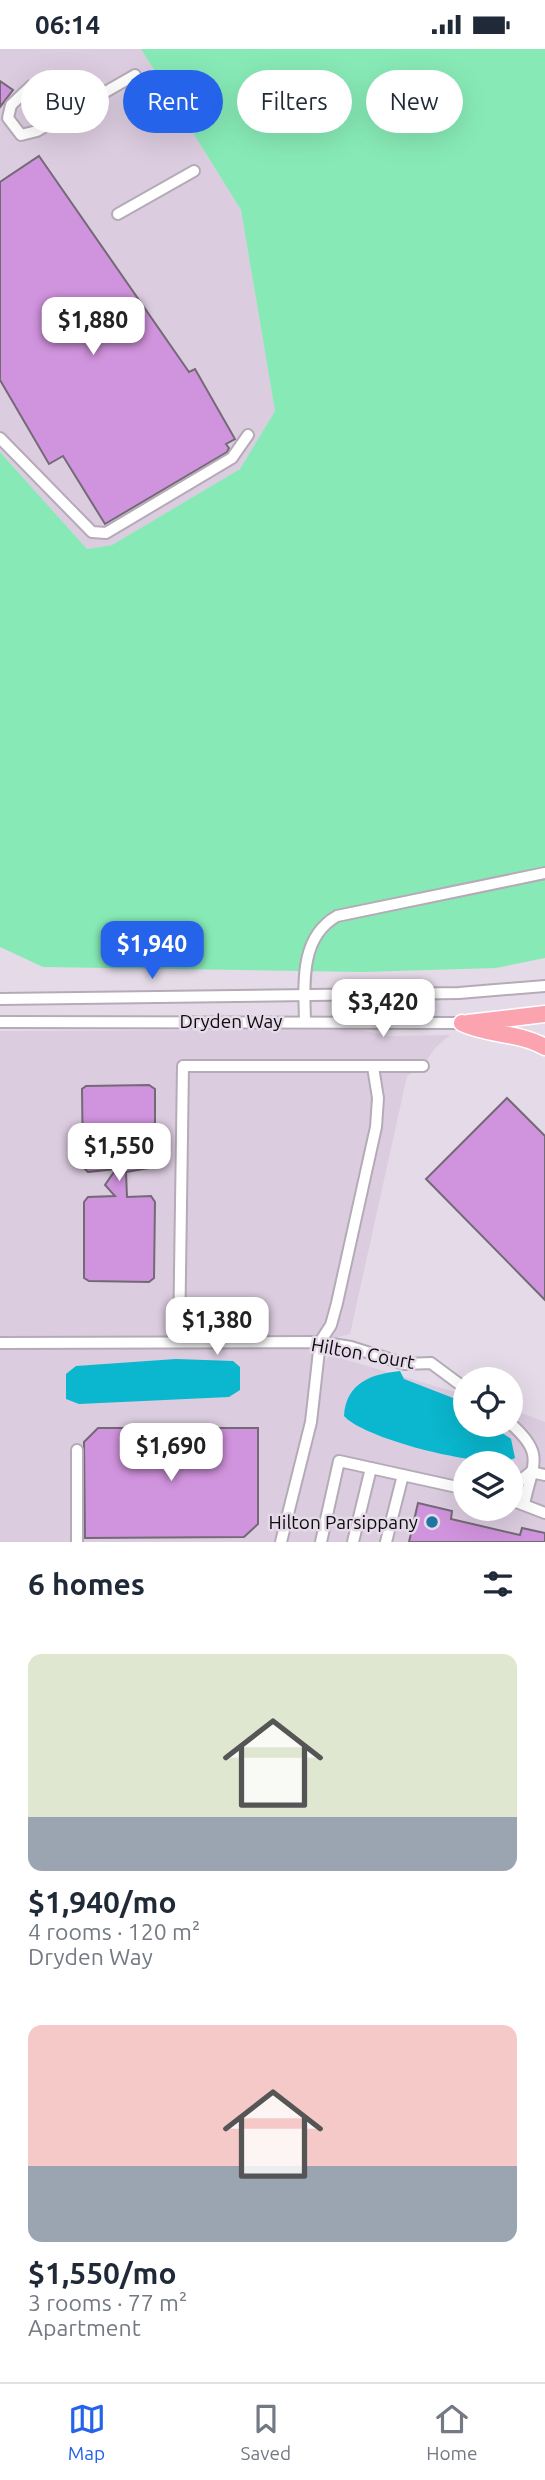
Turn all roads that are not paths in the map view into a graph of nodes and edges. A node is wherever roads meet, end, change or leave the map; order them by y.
1 (21, 96) edge
2 (32, 133) edge
3 (194, 171) dead end
4 (118, 214) dead end
5 (248, 435) dead end
6 (0, 438) edge
7 (545, 873) edge
8 (545, 986) edge
9 (304, 996) junction
10 (0, 999) edge
11 (545, 1014) edge
12 (305, 1021) junction
13 (0, 1022) edge
14 (462, 1023) junction
15 (545, 1047) edge
16 (423, 1066) dead end
17 (373, 1067) junction
18 (179, 1342) junction
19 (320, 1342) junction
20 (0, 1343) edge
21 (453, 1379) edge
22 (523, 1436) edge
23 (77, 1450) dead end
24 (372, 1468) junction
25 (531, 1472) junction
26 (403, 1475) junction
27 (545, 1475) edge
28 (523, 1478) edge
29 (453, 1486) edge
30 (524, 1504) joint
31 (545, 1513) edge
32 (77, 1542) edge
33 (281, 1542) edge
34 (321, 1542) edge
35 (353, 1542) edge
36 (386, 1542) edge

1 - 2 street
3 - 4 street
5 - 6 street
7 - 9 street
8 - 9 street, Dryden Way
9 - 10 street, Dryden Way
9 - 12 street
11 - 14 highway
12 - 13 street, Dryden Way
12 - 14 street, Dryden Way
14 - 15 highway
16 - 17 street
17 - 18 street
17 - 19 street
18 - 19 street, Hilton Court
18 - 20 street, Hilton Court
19 - 21 street, Hilton Court
19 - 33 street
22 - 25 street
23 - 32 street
24 - 26 street
24 - 34 street
24 - 35 street
25 - 27 street
25 - 28 street
25 - 30 street
26 - 29 street
26 - 36 street
30 - 31 street

